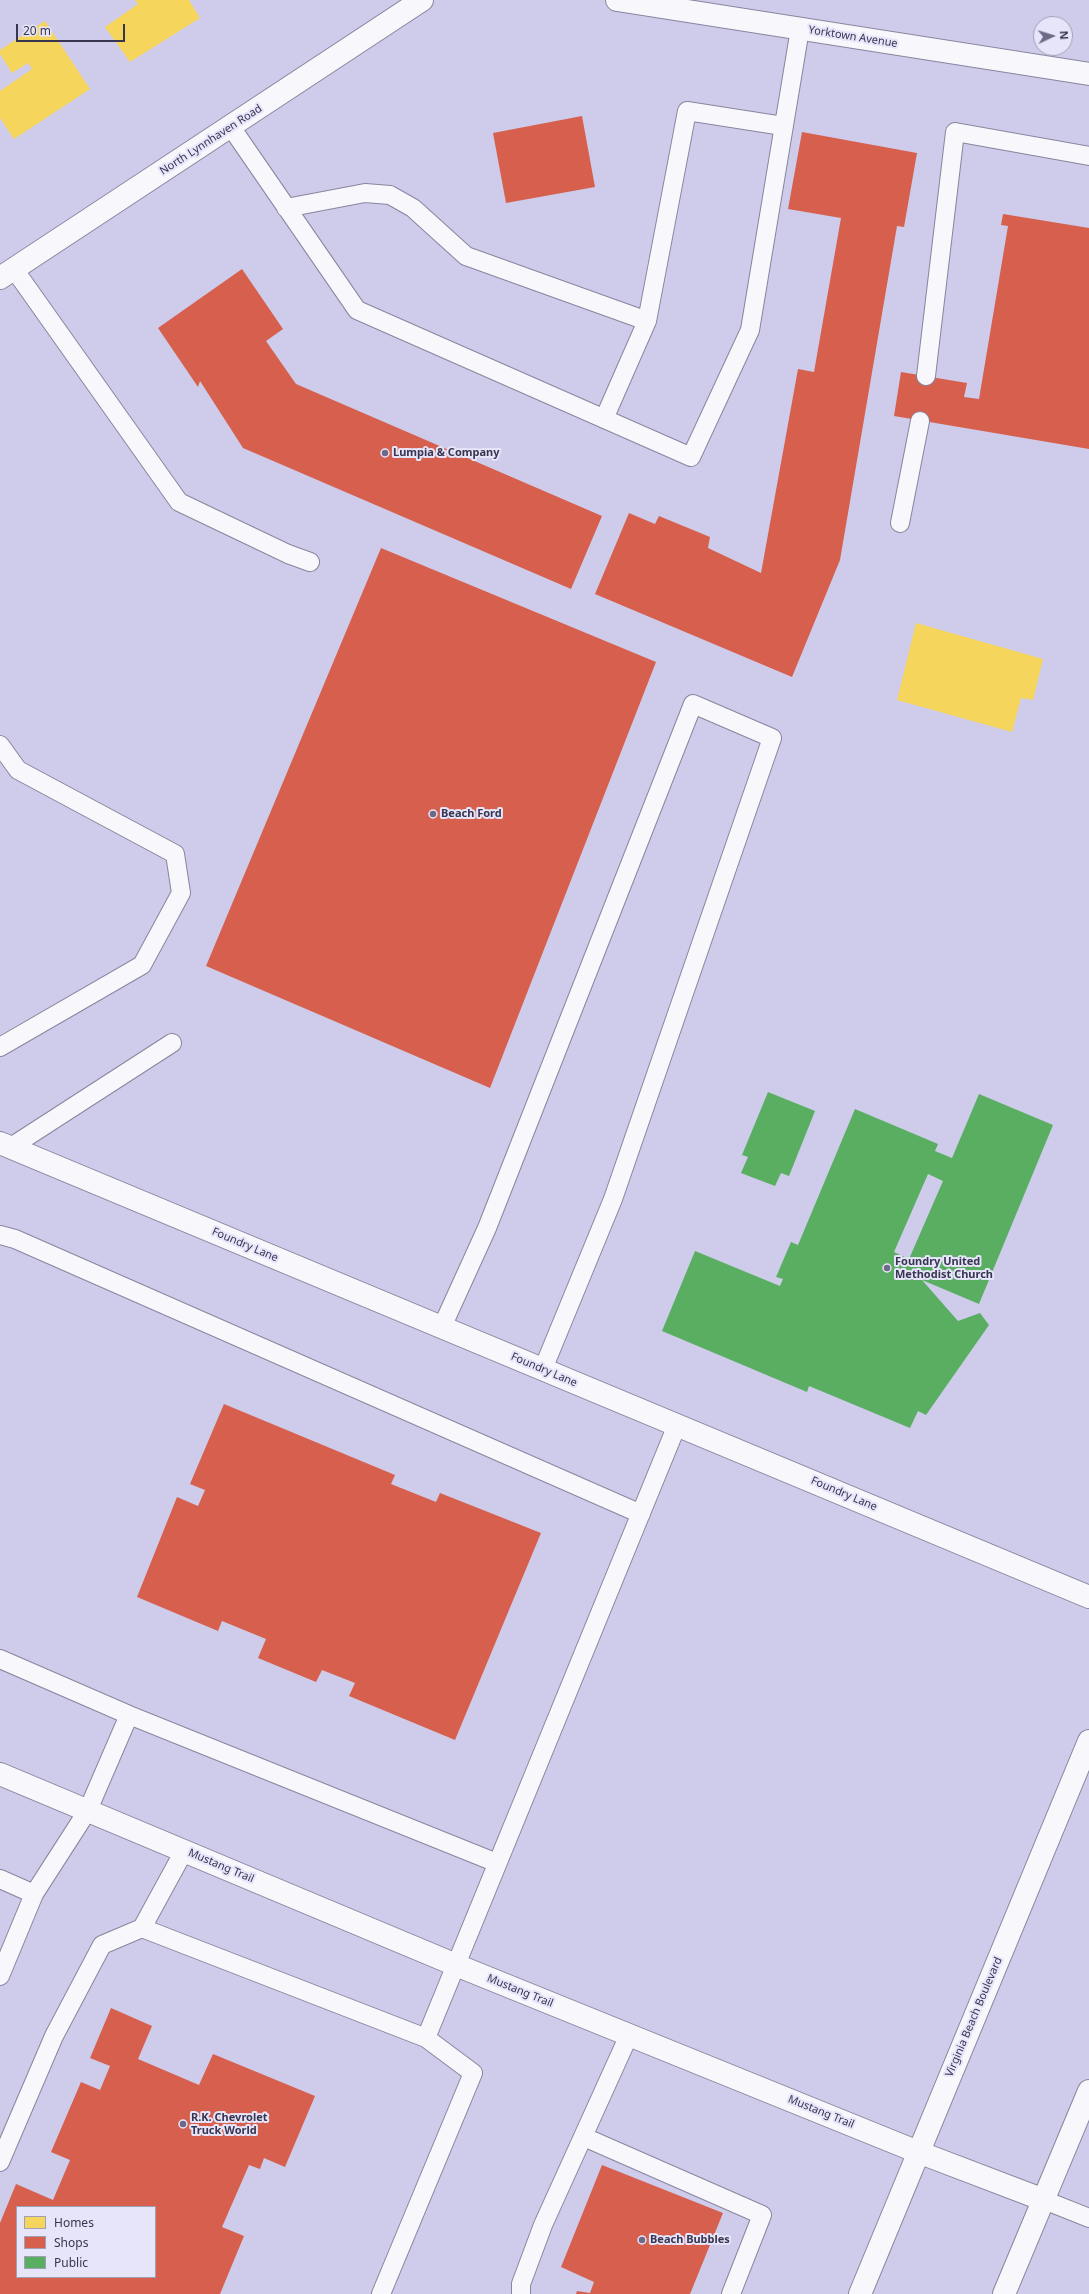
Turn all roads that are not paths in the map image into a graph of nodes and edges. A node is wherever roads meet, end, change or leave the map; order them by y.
1 (422, 0) edge
2 (617, 0) edge
3 (800, 29) junction
4 (1089, 74) edge
5 (783, 126) junction
6 (230, 127) junction
7 (1089, 156) edge
8 (286, 208) junction
9 (7, 273) edge
10 (647, 321) junction
11 (926, 376) dead end
12 (604, 419) junction
13 (920, 421) dead end
14 (900, 523) dead end
15 (310, 562) dead end
16 (0, 745) edge
17 (172, 1043) dead end
18 (0, 1047) edge
19 (5, 1145) edge
20 (0, 1235) edge
21 (442, 1327) junction
22 (543, 1369) junction
23 (678, 1425) junction
24 (640, 1514) junction
25 (1089, 1596) edge
26 (0, 1659) edge
27 (128, 1715) junction
28 (1089, 1741) edge
29 (0, 1774) edge
30 (88, 1810) junction
31 (184, 1851) junction
32 (498, 1864) junction
33 (0, 1879) edge
34 (34, 1894) junction
35 (142, 1928) junction
36 (456, 1965) junction
37 (0, 1976) edge
38 (629, 2035) junction
39 (426, 2038) junction
40 (1089, 2091) edge
41 (584, 2137) junction
42 (918, 2152) junction
43 (0, 2162) edge
44 (1044, 2200) junction
45 (1089, 2218) edge
46 (382, 2294) edge
47 (521, 2294) edge
48 (731, 2294) edge
49 (860, 2294) edge
50 (1004, 2294) edge

1 - 6 street, North Lynnhaven Road
2 - 3 street, Yorktown Avenue
3 - 4 street, Yorktown Avenue
3 - 5 lane
5 - 10 lane
5 - 12 lane
6 - 8 lane
6 - 9 street, North Lynnhaven Road
7 - 11 lane
8 - 10 lane
8 - 12 lane
9 - 15 lane
10 - 12 lane
13 - 14 lane
16 - 18 lane
17 - 19 lane
19 - 21 street, Foundry Lane
20 - 24 lane
21 - 22 street, Foundry Lane
21 - 22 lane
22 - 23 street, Foundry Lane
23 - 24 lane
23 - 25 street, Foundry Lane
24 - 32 lane
26 - 27 lane
27 - 30 lane
27 - 32 lane
28 - 42 street, Virginia Beach Boulevard
29 - 30 street, Mustang Trail
30 - 31 street, Mustang Trail
30 - 34 lane
31 - 35 lane
31 - 36 street, Mustang Trail
32 - 36 lane
33 - 34 lane
34 - 37 lane
35 - 39 lane
35 - 43 lane
36 - 38 street, Mustang Trail
36 - 39 lane
38 - 41 lane
38 - 42 street, Mustang Trail
39 - 46 lane
40 - 44 street
41 - 47 lane
41 - 48 lane
42 - 44 street, Mustang Trail
42 - 49 street, Virginia Beach Boulevard
44 - 45 lane
44 - 50 street

